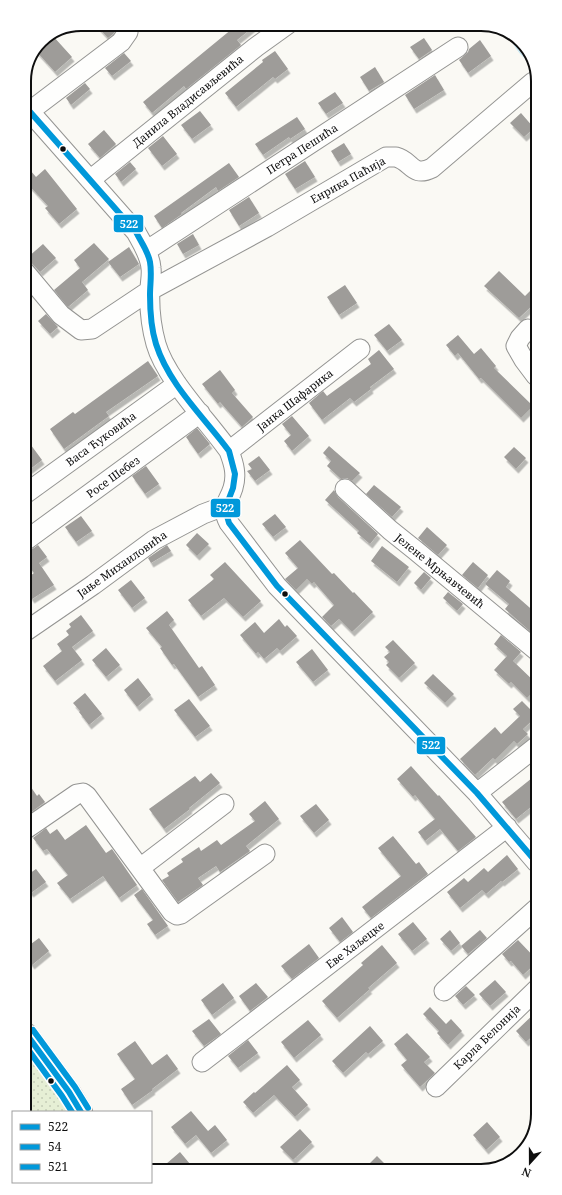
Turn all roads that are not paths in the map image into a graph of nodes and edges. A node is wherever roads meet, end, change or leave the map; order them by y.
1 (128, 31) edge
2 (278, 31) edge
3 (458, 47) dead end
4 (531, 84) edge
5 (31, 105) edge
6 (31, 113) edge
7 (90, 180) junction
8 (146, 251) junction
9 (31, 279) edge
10 (150, 291) junction
11 (528, 329) dead end
12 (360, 349) dead end
13 (531, 369) edge
14 (177, 384) junction
15 (200, 413) junction
16 (229, 451) junction
17 (345, 489) dead end
18 (31, 490) edge
19 (224, 508) junction
20 (31, 537) edge
21 (31, 628) edge
22 (531, 646) edge
23 (531, 751) edge
24 (477, 793) junction
25 (224, 804) dead end
26 (31, 826) edge
27 (506, 827) junction
28 (531, 849) edge
29 (265, 854) dead end
30 (140, 868) junction
31 (531, 913) edge
32 (444, 991) dead end
33 (531, 995) edge
34 (31, 1041) edge
35 (202, 1062) dead end
36 (436, 1087) dead end
37 (80, 1111) edge

1 - 5 street
2 - 7 street, Данила Владисављевића
3 - 8 street, Петра Пешића
4 - 10 street, Енрика Паћија
6 - 7 street
7 - 8 street
8 - 10 street
9 - 10 street, Енрика Паћија
10 - 14 street
11 - 13 street
12 - 16 street, Јанка Шафарика
14 - 15 street
14 - 18 street, Васа Ћуковића
15 - 16 street
15 - 20 street, Росе Шебез
16 - 19 street
17 - 22 street, Јелене Мрњавчевић
19 - 21 street, Јање Михаиловића
19 - 24 street
23 - 24 street
24 - 27 street
25 - 30 street
26 - 30 street
27 - 28 street
27 - 35 street, Еве Хаљецке
29 - 30 street
31 - 32 street
33 - 36 street, Карла Белонија
34 - 37 main road

